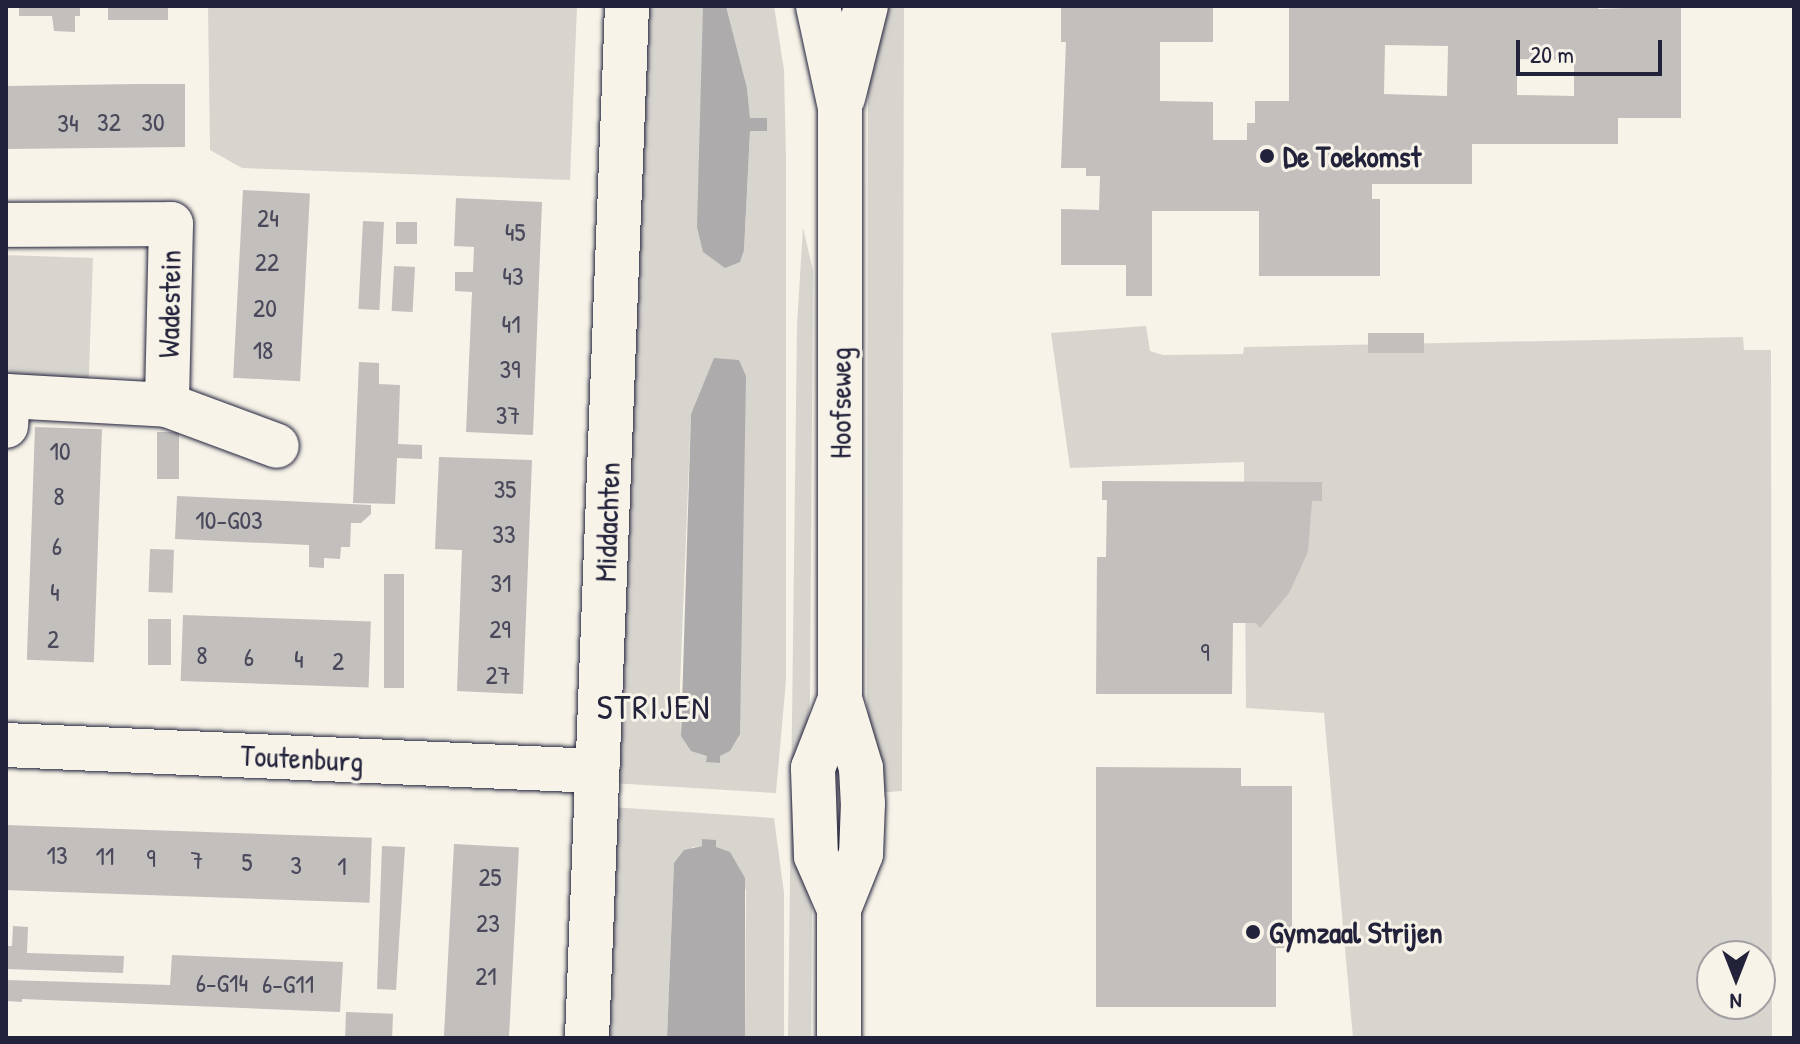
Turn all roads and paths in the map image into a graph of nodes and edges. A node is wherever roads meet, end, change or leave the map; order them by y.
1 (627, 6) edge
2 (818, 6) edge
3 (866, 6) edge
4 (840, 108) junction
5 (6, 225) edge
6 (167, 405) junction
7 (6, 426) edge
8 (277, 446) dead end
9 (6, 745) edge
10 (597, 771) junction
11 (587, 1038) edge
12 (839, 1038) edge

1 - 10 street, Middachten
2 - 4 street, Hoofseweg
3 - 4 street, Hoofseweg
4 - 12 street, Hoofseweg
5 - 6 street, Wadestein
6 - 7 street
6 - 8 street
9 - 10 street, Toutenburg
10 - 11 street, Middachten

